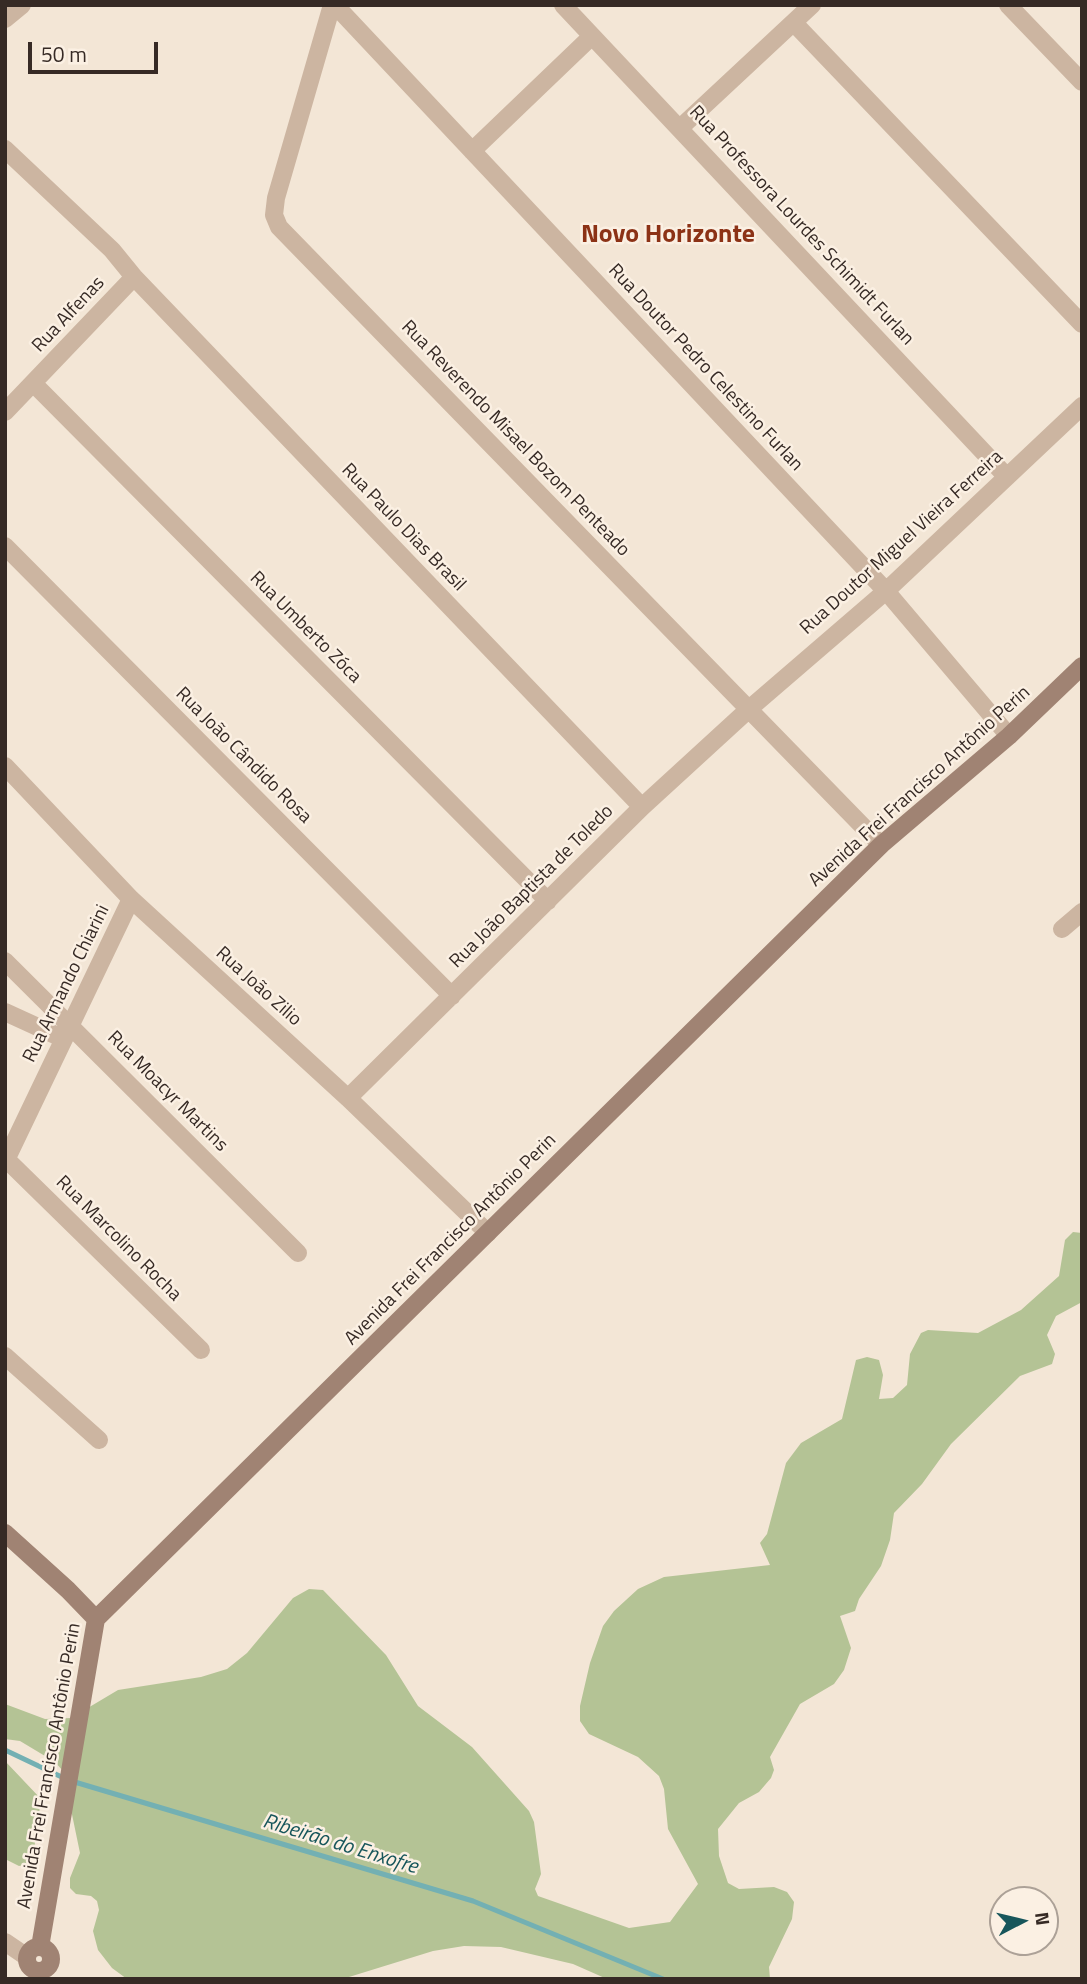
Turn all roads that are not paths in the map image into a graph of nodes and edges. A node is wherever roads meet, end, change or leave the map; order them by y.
1 (22, 5) edge
2 (334, 5) edge
3 (563, 5) edge
4 (812, 5) edge
5 (1008, 5) edge
6 (5, 19) edge
7 (794, 23) junction
8 (592, 36) junction
9 (1082, 82) edge
10 (680, 128) junction
11 (472, 151) junction
12 (9, 161) edge
13 (134, 277) junction
14 (1082, 324) edge
15 (34, 384) junction
16 (1082, 406) edge
17 (5, 412) edge
18 (1007, 477) junction
19 (5, 546) edge
20 (886, 591) junction
21 (1082, 666) edge
22 (749, 709) junction
23 (1009, 736) junction
24 (5, 766) edge
25 (642, 807) junction
26 (881, 845) junction
27 (131, 899) junction
28 (548, 901) junction
29 (1082, 912) edge
30 (1062, 929) dead end
31 (5, 961) edge
32 (452, 996) junction
33 (5, 1012) edge
34 (68, 1032) junction
35 (348, 1098) junction
36 (6, 1160) edge
37 (488, 1233) junction
38 (298, 1253) dead end
39 (201, 1350) dead end
40 (5, 1356) edge
41 (99, 1440) dead end
42 (5, 1533) edge
43 (96, 1619) junction
44 (5, 1942) edge
45 (34, 1952) junction
46 (50, 1973) edge

1 - 6 street
2 - 11 street, Rua Doutor Pedro Celestino Furlan
2 - 22 street, Rua Reverendo Misael Bozom Penteado
3 - 8 street, Rua Professora Lourdes Schimidt Furlan
4 - 7 street
5 - 9 street
7 - 10 street
7 - 14 street
8 - 10 street, Rua Professora Lourdes Schimidt Furlan
8 - 11 street
10 - 18 street, Rua Professora Lourdes Schimidt Furlan
11 - 20 street, Rua Doutor Pedro Celestino Furlan
12 - 13 street, Rua Paulo Dias Brasil
13 - 15 street, Rua Alfenas
13 - 25 street, Rua Paulo Dias Brasil
15 - 17 street, Rua Alfenas
15 - 28 street, Rua Umberto Zóca
16 - 18 street, Rua Doutor Miguel Vieira Ferreira
18 - 20 street, Rua Doutor Miguel Vieira Ferreira
19 - 32 street, Rua João Cândido Rosa
20 - 22 street, Rua Doutor Miguel Vieira Ferreira
20 - 23 street, Rua Doutor Pedro Celestino Furlan
21 - 23 street, Avenida Frei Francisco Antônio Perin
22 - 25 street, Rua João Baptista de Toledo
22 - 26 street, Rua Reverendo Misael Bozom Penteado
23 - 26 street, Avenida Frei Francisco Antônio Perin
24 - 27 street, Rua João Zilio
25 - 28 street, Rua João Baptista de Toledo
26 - 37 street, Avenida Frei Francisco Antônio Perin
27 - 34 street, Rua Armando Chiarini
27 - 35 street, Rua João Zilio
28 - 32 street, Rua João Baptista de Toledo
29 - 30 street
31 - 34 street, Rua Moacyr Martins
32 - 35 street, Rua João Baptista de Toledo
33 - 34 street
34 - 36 street, Rua Armando Chiarini
34 - 38 street, Rua Moacyr Martins
35 - 37 street, Rua João Zilio
36 - 39 street, Rua Marcolino Rocha
37 - 43 street, Avenida Frei Francisco Antônio Perin
40 - 41 street
42 - 43 street
43 - 45 street, Avenida Frei Francisco Antônio Perin
44 - 45 street
45 - 46 street

